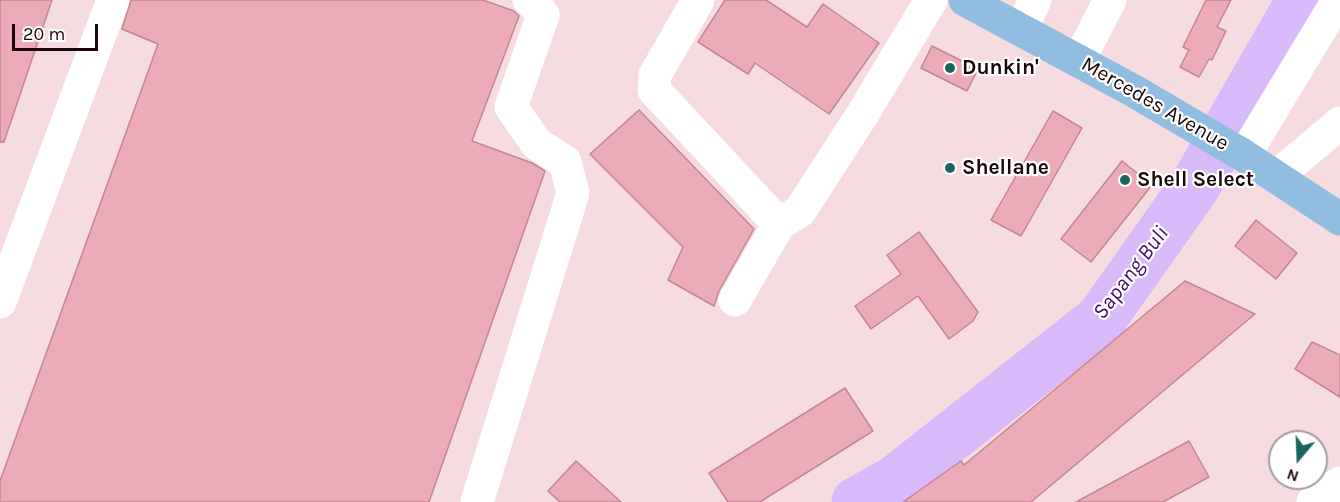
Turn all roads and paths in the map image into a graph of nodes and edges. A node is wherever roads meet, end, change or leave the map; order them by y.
1 (113, 0) edge
2 (529, 0) edge
3 (698, 0) edge
4 (931, 0) edge
5 (965, 0) edge
6 (1035, 0) edge
7 (1110, 0) edge
8 (1338, 0) edge
9 (1021, 29) junction
10 (1079, 60) junction
11 (1340, 123) edge
12 (1243, 155) junction
13 (1276, 177) junction
14 (1340, 219) edge
15 (779, 224) junction
16 (735, 300) dead end
17 (0, 302) edge
18 (1340, 483) edge
19 (477, 502) edge
20 (1312, 502) edge

1 - 17 lane
2 - 19 lane
3 - 15 lane
4 - 15 lane
5 - 9 main road, Mercedes Avenue
6 - 9 lane
7 - 10 lane
8 - 12 lane
9 - 10 main road, Mercedes Avenue
10 - 12 main road, Mercedes Avenue
11 - 13 lane
12 - 13 main road, Mercedes Avenue
13 - 14 main road, Mercedes Avenue
15 - 16 lane
18 - 20 lane

